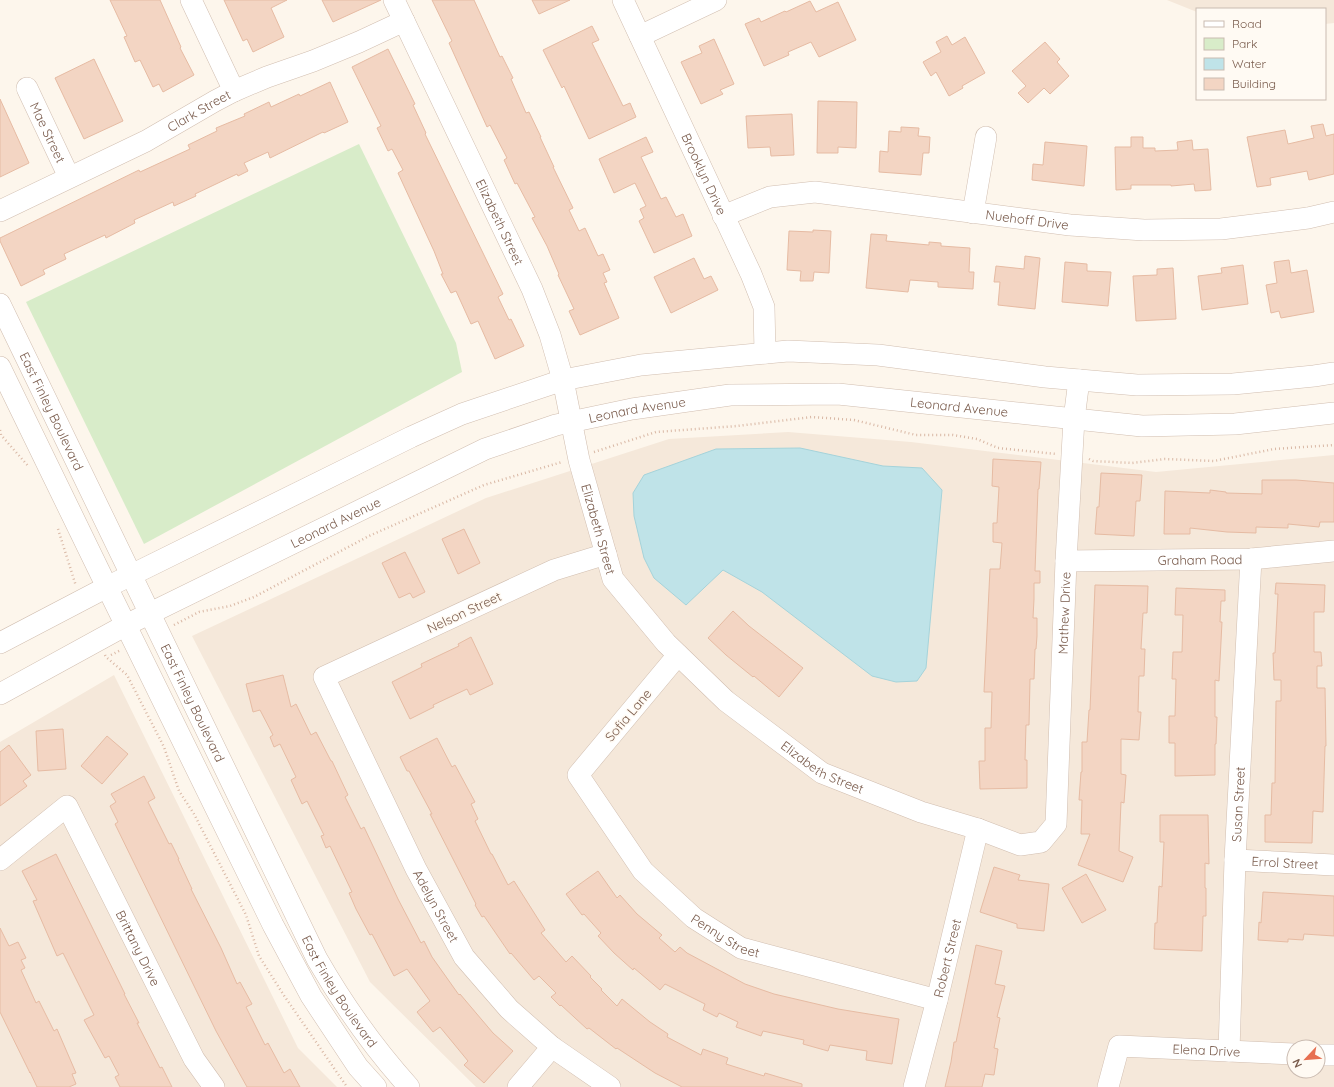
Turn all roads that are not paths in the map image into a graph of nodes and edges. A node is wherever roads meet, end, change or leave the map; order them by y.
1 (191, 0) edge
2 (394, 0) edge
3 (622, 0) edge
4 (716, 0) edge
5 (404, 21) junction
6 (640, 36) junction
7 (27, 88) dead end
8 (234, 91) junction
9 (986, 137) dead end
10 (69, 177) junction
11 (0, 211) edge
12 (1334, 212) edge
13 (973, 213) junction
14 (724, 216) junction
15 (0, 304) edge
16 (765, 353) junction
17 (0, 367) edge
18 (1334, 373) edge
19 (562, 380) junction
20 (1079, 380) junction
21 (1334, 413) edge
22 (1074, 419) junction
23 (572, 422) junction
24 (1334, 551) edge
25 (606, 554) junction
26 (1251, 559) junction
27 (1066, 561) junction
28 (132, 575) junction
29 (107, 587) junction
30 (155, 623) junction
31 (131, 634) junction
32 (0, 643) edge
33 (678, 655) junction
34 (324, 676) joint
35 (0, 694) edge
36 (578, 775) joint
37 (978, 829) junction
38 (1041, 842) joint
39 (0, 860) edge
40 (1236, 860) junction
41 (1334, 865) edge
42 (937, 1000) junction
43 (552, 1047) junction
44 (1229, 1051) junction
45 (1286, 1054) edge
46 (214, 1087) edge
47 (376, 1087) edge
48 (409, 1087) edge
49 (518, 1087) edge
50 (610, 1087) edge
51 (914, 1087) edge
52 (1108, 1087) edge

1 - 8 street
2 - 5 street, Elizabeth Street
3 - 6 street, Brooklyn Drive
4 - 6 street
5 - 8 street, Clark Street
5 - 19 street, Elizabeth Street
6 - 14 street, Brooklyn Drive
7 - 10 street, Mae Street
8 - 10 street, Clark Street
9 - 13 street
10 - 11 street, Clark Street
12 - 13 street, Nuehoff Drive
13 - 14 street, Nuehoff Drive
14 - 16 street, Brooklyn Drive
15 - 28 street, East Finley Boulevard
16 - 19 street
16 - 20 street
17 - 29 street, East Finley Boulevard
18 - 20 street
19 - 23 street, Elizabeth Street
19 - 28 street
20 - 22 street, Mathew Drive
21 - 22 street, Leonard Avenue
22 - 23 street, Leonard Avenue
22 - 27 street, Mathew Drive
23 - 25 street, Elizabeth Street
23 - 30 street, Leonard Avenue
24 - 26 street, Graham Road
25 - 33 street, Elizabeth Street
25 - 34 street, Nelson Street
26 - 27 street, Graham Road
26 - 40 street, Susan Street
27 - 38 street, Mathew Drive
28 - 29 street
28 - 30 street, East Finley Boulevard
29 - 31 street, East Finley Boulevard
29 - 32 street
30 - 31 street, Leonard Avenue
30 - 48 street, East Finley Boulevard
31 - 35 street, Leonard Avenue
31 - 47 street, East Finley Boulevard
33 - 36 street, Sofia Lane
33 - 37 street, Elizabeth Street
34 - 43 street, Adelyn Street
36 - 42 street, Penny Street
37 - 38 street, Elizabeth Street
37 - 42 street, Robert Street
39 - 46 street, Brittany Drive
40 - 41 street, Errol Street
40 - 44 street, Susan Street
42 - 51 street, Robert Street
43 - 49 street
43 - 50 street, Adelyn Street
44 - 45 street, Elena Drive
44 - 52 street, Elena Drive

